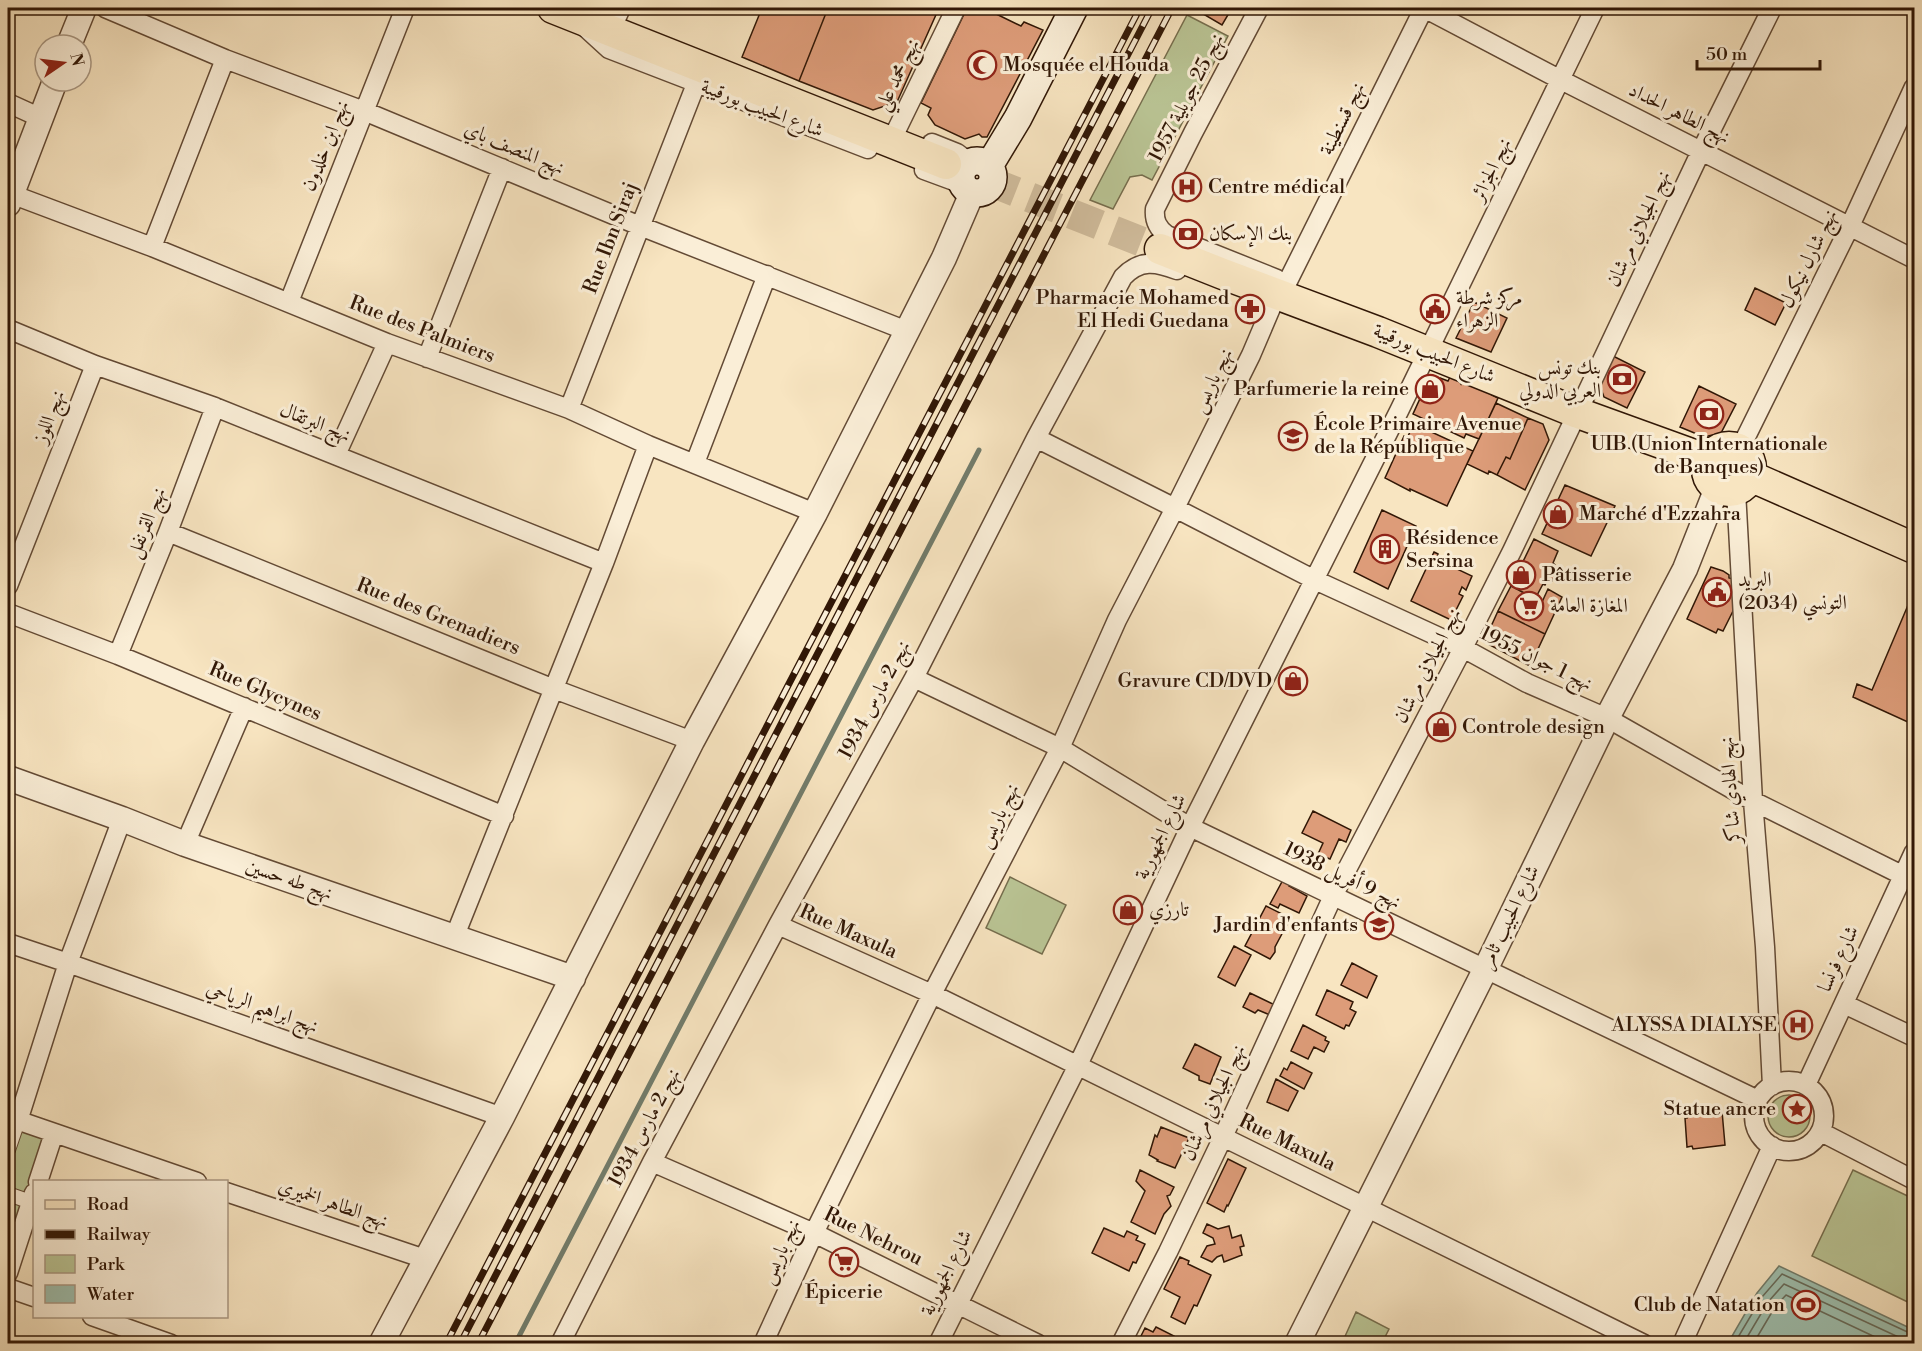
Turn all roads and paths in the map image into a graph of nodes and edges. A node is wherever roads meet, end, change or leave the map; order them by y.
1 (84, 8) edge
2 (105, 8) edge
3 (405, 8) edge
4 (956, 8) edge
5 (1074, 8) edge
6 (1259, 8) edge
7 (1424, 8) edge
8 (1595, 8) edge
9 (1772, 8) edge
10 (563, 11) edge
11 (619, 13) edge
12 (74, 33) edge
13 (225, 59) junction
14 (1561, 80) junction
15 (696, 84) junction
16 (1914, 87) edge
17 (50, 93) edge
18 (8, 103) edge
19 (364, 111) junction
20 (41, 118) junction
21 (897, 129) junction
22 (1701, 151) junction
23 (502, 168) junction
24 (968, 174) junction
25 (9, 199) edge
26 (640, 226) junction
27 (1850, 226) junction
28 (152, 247) junction
29 (1160, 249) tunnel mouth
30 (1914, 258) edge
31 (1226, 267) junction
32 (767, 275) junction
33 (1287, 283) junction
34 (289, 302) junction
35 (1271, 308) junction
36 (1335, 316) junction
37 (8, 329) edge
38 (907, 331) junction
39 (1378, 332) junction
40 (387, 343) junction
41 (1428, 352) junction
42 (427, 358) junction
43 (95, 365) junction
44 (215, 407) junction
45 (569, 408) junction
46 (1578, 413) junction
47 (1036, 438) junction
48 (648, 445) junction
49 (336, 455) junction
50 (695, 463) junction
51 (1736, 476) junction
52 (1175, 508) junction
53 (815, 513) junction
54 (168, 532) junction
55 (1914, 548) edge
56 (604, 563) junction
57 (1315, 580) junction
58 (8, 586) edge
59 (8, 613) edge
60 (1463, 648) junction
61 (118, 655) junction
62 (914, 678) junction
63 (554, 689) junction
64 (244, 707) junction
65 (1607, 718) junction
66 (692, 741) junction
67 (1060, 748) junction
68 (8, 778) edge
69 (1753, 801) junction
70 (504, 816) junction
71 (122, 819) junction
72 (1190, 827) junction
73 (185, 844) junction
74 (1914, 852) edge
75 (1908, 878) edge
76 (1333, 896) junction
77 (778, 925) junction
78 (454, 938) junction
79 (8, 943) edge
80 (68, 963) junction
81 (1485, 970) junction
82 (573, 978) junction
83 (932, 994) junction
84 (1844, 1004) junction
85 (1914, 1037) edge
86 (1078, 1065) junction
87 (1806, 1085) junction
88 (1772, 1086) junction
89 (1758, 1100) junction
90 (502, 1117) junction
91 (13, 1119) edge
92 (1821, 1132) junction
93 (54, 1133) junction
94 (1223, 1137) junction
95 (1772, 1146) junction
96 (8, 1150) edge
97 (652, 1162) junction
98 (39, 1180) edge
99 (191, 1180) edge
100 (1914, 1180) edge
101 (228, 1193) edge
102 (8, 1194) edge
103 (33, 1198) edge
104 (1366, 1207) junction
105 (814, 1233) junction
106 (425, 1259) junction
107 (8, 1273) edge
108 (8, 1288) edge
109 (33, 1297) edge
110 (957, 1303) junction
111 (95, 1318) edge
112 (171, 1344) edge
113 (381, 1344) edge
114 (560, 1344) edge
115 (763, 1344) edge
116 (938, 1344) edge
117 (1038, 1344) edge
118 (1121, 1344) edge
119 (1297, 1344) edge
120 (1644, 1344) edge
121 (1682, 1344) edge

1 - 12 street
2 - 13 street, نهج المنصف باي
3 - 19 street, نهج ابن خلدون
4 - 21 street, نهج محمد علي
5 - 24 main road
6 - 31 street, نهج 25 جويلية 1957
7 - 14 street, نهج الطاهر الحداد
7 - 33 street, نهج قسنطينة
8 - 14 street, نهج الجزائر
9 - 22 street, نهج الجيلاني مرشان
10 - 11 street, شارع الحبيب بورقيبة
10 - 15 street, شارع الحبيب بورقيبة
10 - 24 main road, شارع الحبيب بورقيبة
11 - 21 street, شارع الحبيب بورقيبة
13 - 19 street, نهج المنصف باي
13 - 28 street
14 - 22 street, نهج الطاهر الحداد
14 - 41 street, نهج الجزائر
15 - 24 street, شارع الحبيب بورقيبة
15 - 26 street, Rue Ibn Siraj
16 - 27 street, نهج شارل نيكول
17 - 20 street
18 - 20 street
19 - 23 street, نهج المنصف باي
19 - 34 street, نهج ابن خلدون
20 - 25 street
21 - 24 street, شارع الحبيب بورقيبة
22 - 27 street, نهج الطاهر الحداد
22 - 46 street, نهج الجيلاني مرشان
23 - 26 street, نهج المنصف باي
23 - 42 street
24 - 38 street
25 - 28 street, Rue des Palmiers
26 - 32 street, نهج المنصف باي
26 - 45 street, Rue Ibn Siraj
27 - 30 street, نهج الطاهر الحداد
27 - 51 street, نهج شارل نيكول
28 - 34 street, Rue des Palmiers
29 - 31 main road, شارع الحبيب بورقيبة
31 - 33 street
31 - 36 main road, شارع الحبيب بورقيبة
32 - 38 street, نهج المنصف باي
32 - 50 street
33 - 39 street
34 - 40 street, Rue des Palmiers
35 - 36 street, نهج 2 مارس 1934
35 - 47 street, نهج 2 مارس 1934
35 - 52 street, نهج باريس
36 - 39 main road, شارع الحبيب بورقيبة
37 - 43 street, نهج البرتقال
38 - 53 street
39 - 41 main road, شارع الحبيب بورقيبة
40 - 42 street, Rue des Palmiers
40 - 49 street
41 - 46 main road, شارع الحبيب بورقيبة
41 - 57 street, شارع الجمهورية
42 - 45 street, Rue des Palmiers
43 - 44 street, نهج البرتقال
43 - 58 street, نهج اللوز
44 - 49 street, نهج البرتقال
44 - 54 street, نهج القرنفل
45 - 48 street, Rue des Palmiers
46 - 51 main road, شارع الحبيب بورقيبة
46 - 60 street, نهج الجيلاني مرشان
47 - 52 street, نهج 1 جوان 1955
47 - 62 street, نهج 2 مارس 1934
48 - 50 street, Rue des Palmiers
48 - 56 street
49 - 56 street, نهج البرتقال
50 - 53 street, Rue des Palmiers
51 - 55 main road
51 - 65 street, شارع الحبيب ثامر
51 - 69 street, نهج الهادي شاكر
52 - 57 street, نهج 1 جوان 1955
52 - 67 street, نهج باريس
53 - 66 street
54 - 61 street, نهج القرنفل
54 - 63 street, Rue des Grenadiers
56 - 63 street
57 - 60 street, نهج 1 جوان 1955
57 - 72 street, شارع الجمهورية
59 - 61 street, Rue Glycynes
60 - 65 street, نهج 1 جوان 1955
60 - 76 street, نهج الجيلاني مرشان
61 - 64 street, Rue Glycynes
62 - 67 street, نهج 9 أفريل 1938
62 - 77 street, نهج 2 مارس 1934
63 - 66 street, Rue des Grenadiers
63 - 70 street
64 - 70 street, Rue Glycynes
64 - 73 street
65 - 69 street, نهج 1 جوان 1955
65 - 81 street, شارع الحبيب ثامر
66 - 82 street
67 - 72 street, نهج 9 أفريل 1938
67 - 83 street, نهج باريس
68 - 71 street, نهج طه حسين
69 - 75 street, نهج 1 جوان 1955
69 - 88 street, نهج الهادي شاكر
70 - 78 street
71 - 73 street, نهج طه حسين
71 - 80 street
72 - 76 street, نهج 9 أفريل 1938
72 - 86 street, شارع الجمهورية
73 - 78 street, نهج طه حسين
74 - 75 street, شارع فرنسا
75 - 84 street, شارع فرنسا
76 - 81 street, نهج 9 أفريل 1938
76 - 94 street, نهج الجيلاني مرشان
77 - 83 street, Rue Maxula
77 - 97 street, نهج 2 مارس 1934
78 - 82 street, نهج طه حسين
79 - 80 street, نهج ابراهيم الرياحي
80 - 90 street, نهج ابراهيم الرياحي
80 - 91 street
81 - 89 street, نهج 9 أفريل 1938
81 - 104 street, شارع الحبيب ثامر
82 - 90 street
83 - 86 street, Rue Maxula
83 - 105 street, نهج باريس
84 - 85 street
84 - 87 street, شارع فرنسا
86 - 94 street, Rue Maxula
86 - 110 street, شارع الجمهورية
87 - 88 street
87 - 92 street
88 - 89 street
89 - 95 street
90 - 106 street
91 - 93 street
91 - 96 street
92 - 95 street
92 - 100 street
93 - 98 street
93 - 99 street
94 - 104 street, Rue Maxula
94 - 118 street, نهج الجيلاني مرشان
95 - 121 street
97 - 105 street, Rue Nehrou
97 - 114 street, نهج 2 مارس 1934
101 - 106 street, نهج الطاهر الخميري
102 - 103 street
103 - 107 street
104 - 119 street, شارع الحبيب ثامر
104 - 120 street, Rue Maxula
105 - 110 street, Rue Nehrou
105 - 115 street, نهج باريس
106 - 113 street
108 - 109 street
110 - 116 street, شارع الجمهورية
110 - 117 street, Rue Nehrou
111 - 112 street

